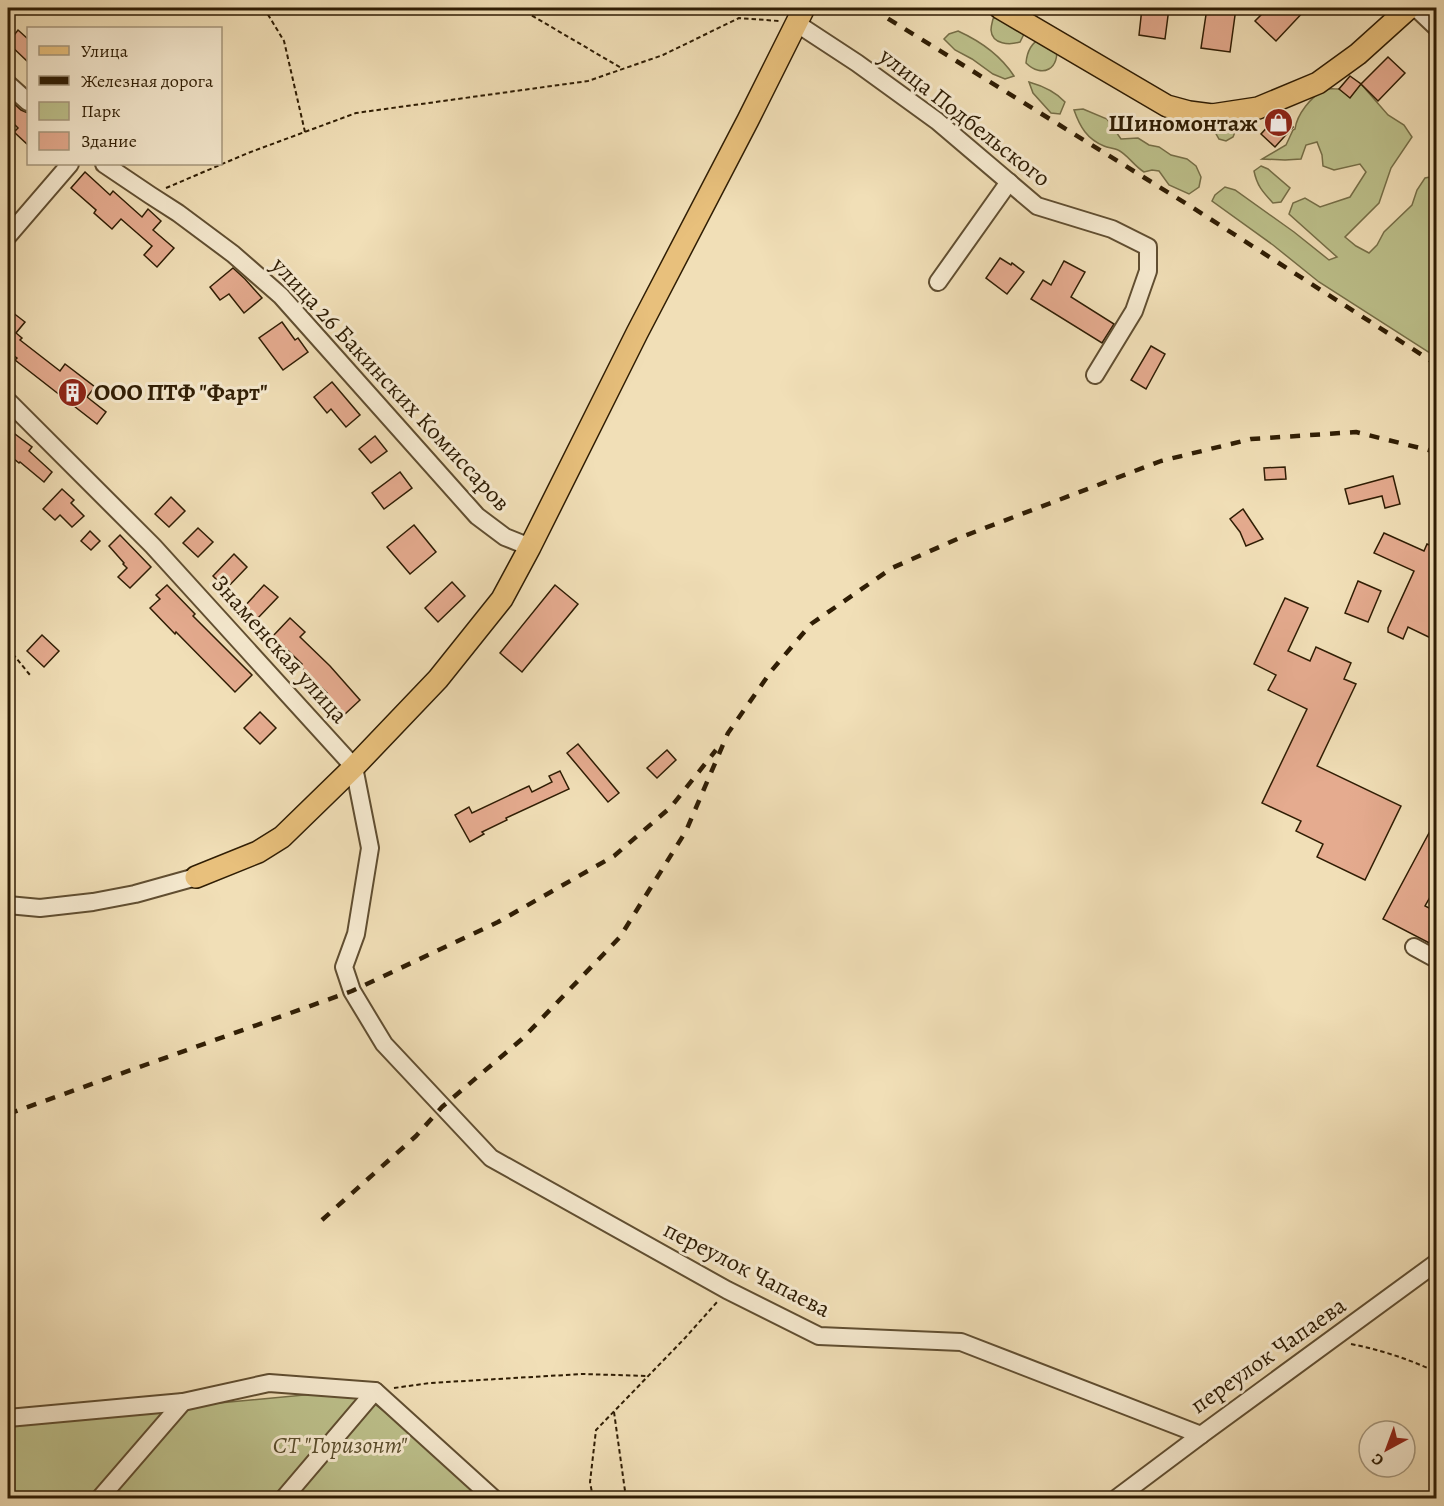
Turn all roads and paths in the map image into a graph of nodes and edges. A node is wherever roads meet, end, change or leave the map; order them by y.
1 (264, 8) edge
2 (519, 8) edge
3 (1000, 8) edge
4 (1409, 8) edge
5 (1416, 8) edge
6 (800, 15) edge
7 (1437, 27) edge
8 (623, 69) junction
9 (8, 84) edge
10 (27, 101) edge
11 (305, 132) junction
12 (222, 164) edge
13 (69, 165) edge
14 (105, 165) edge
15 (220, 165) edge
16 (1010, 182) junction
17 (150, 195) junction
18 (8, 236) edge
19 (938, 282) dead end
20 (1095, 375) dead end
21 (8, 401) edge
22 (530, 547) junction
23 (8, 648) edge
24 (30, 675) dead end
25 (354, 767) junction
26 (196, 877) joint
27 (8, 905) edge
28 (1414, 947) dead end
29 (1437, 959) edge
30 (1437, 1263) edge
31 (727, 1290) junction
32 (1331, 1340) junction
33 (1437, 1372) edge
34 (649, 1376) junction
35 (375, 1391) junction
36 (183, 1402) junction
37 (614, 1412) junction
38 (8, 1418) edge
39 (1201, 1435) junction
40 (484, 1496) edge
41 (100, 1498) edge
42 (284, 1498) edge
43 (593, 1498) edge
44 (626, 1498) edge
45 (1117, 1498) edge

1 - 11 path
2 - 8 path
3 - 4 main road
5 - 7 street
6 - 8 path
6 - 16 street, улица Подбельского
6 - 22 main road
8 - 11 path
9 - 10 street
11 - 12 path
13 - 18 street
14 - 17 street, улица 26 Бакинских Комиссаров
15 - 17 path
16 - 19 street
16 - 20 street, улица Подбельского
17 - 22 street, улица 26 Бакинских Комиссаров
21 - 25 street, Знаменская улица
22 - 25 main road
23 - 24 path
25 - 26 main road
25 - 31 street, переулок Чапаева
26 - 27 street
28 - 29 street
30 - 32 street, переулок Чапаева
31 - 34 path
31 - 39 street, переулок Чапаева
32 - 33 path
32 - 39 street, переулок Чапаева
34 - 35 path
34 - 37 path
35 - 36 street
35 - 40 street
35 - 42 street
36 - 38 street
36 - 41 street
37 - 43 path
37 - 44 path
39 - 45 street

